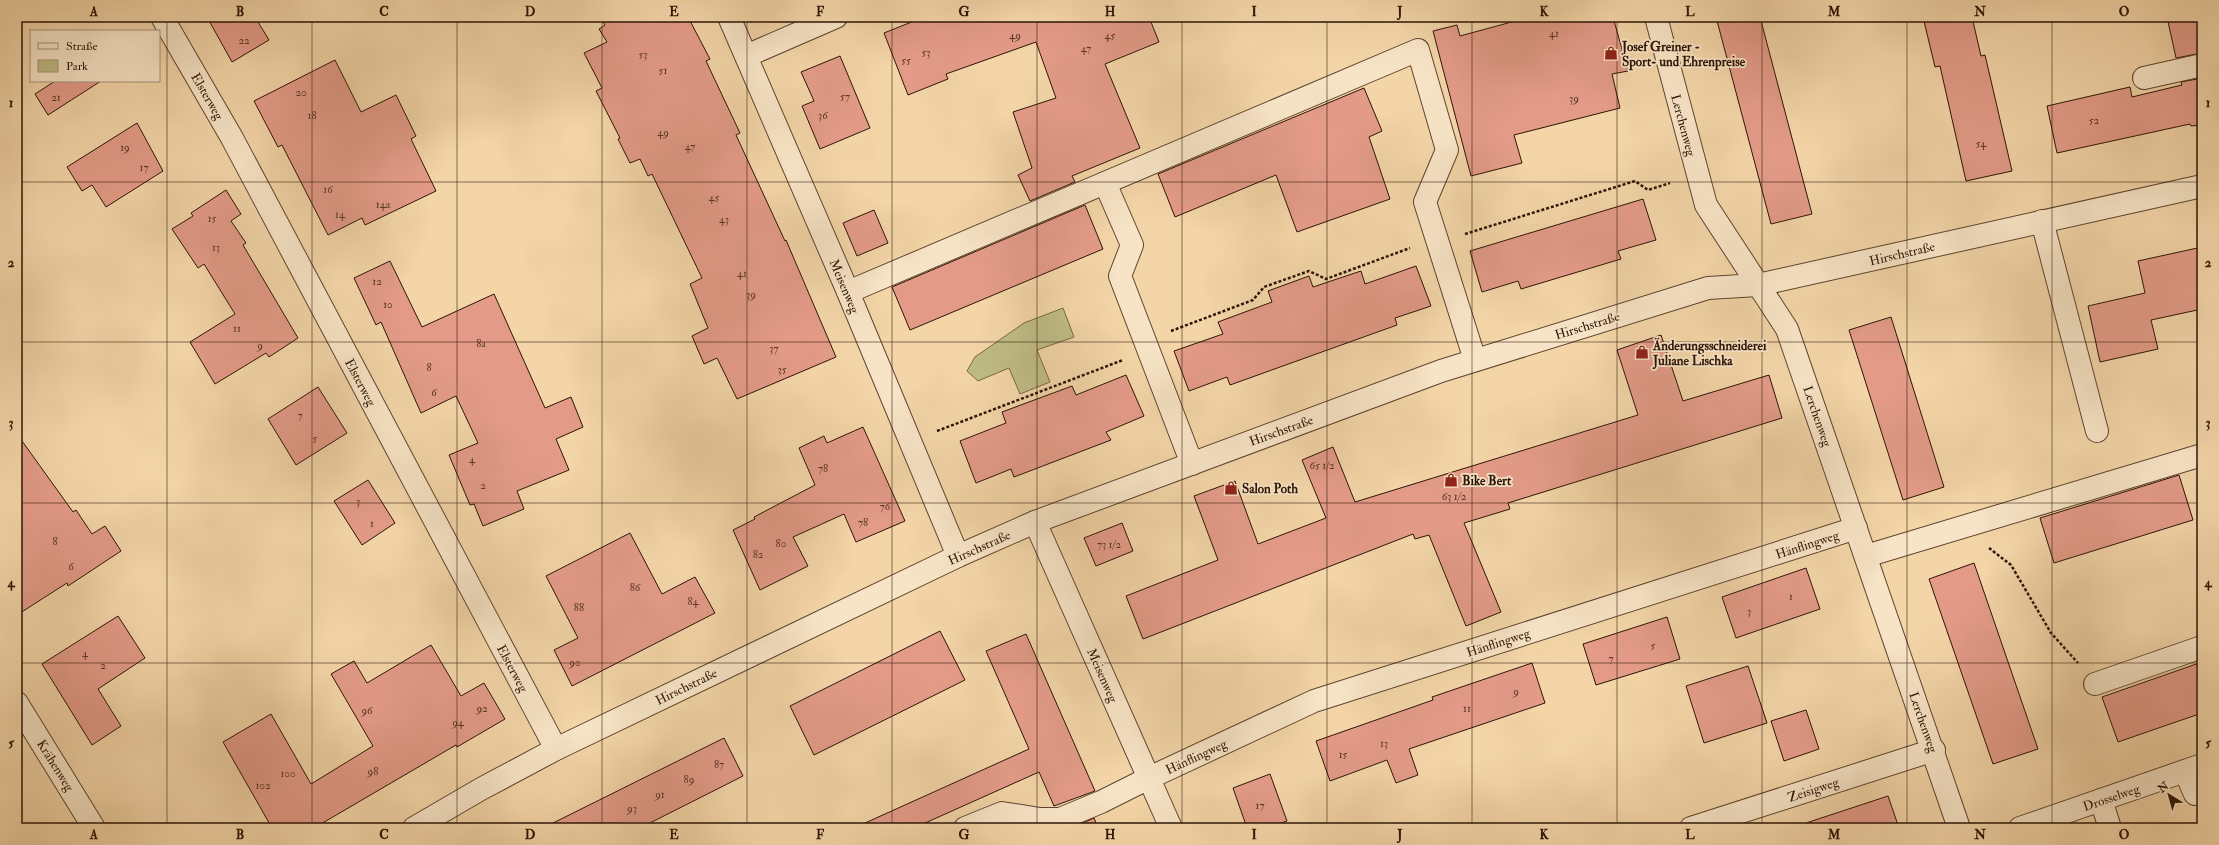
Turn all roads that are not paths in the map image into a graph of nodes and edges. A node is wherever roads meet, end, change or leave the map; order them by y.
1 (162, 17) edge
2 (729, 17) edge
3 (836, 17) edge
4 (1656, 17) edge
5 (746, 56) junction
6 (2202, 65) edge
7 (2144, 78) dead end
8 (1105, 183) junction
9 (2202, 186) edge
10 (2042, 221) junction
11 (1758, 285) junction
12 (848, 292) junction
13 (1475, 360) junction
14 (2097, 431) dead end
15 (2202, 455) edge
16 (1192, 464) junction
17 (1035, 522) junction
18 (1856, 528) junction
19 (958, 556) junction
20 (1866, 556) junction
21 (2202, 647) edge
22 (2095, 684) road end
23 (17, 703) edge
24 (556, 749) junction
25 (1934, 750) junction
26 (2194, 768) edge
27 (1149, 778) junction
28 (2195, 794) dead end
29 (2101, 800) junction
30 (94, 828) edge
31 (414, 828) edge
32 (965, 828) edge
33 (1170, 828) edge
34 (1692, 828) edge
35 (1960, 828) edge
36 (2020, 828) edge
37 (2110, 828) edge

1 - 24 street, Elsterweg
2 - 5 street, Meisenweg
3 - 5 street
4 - 11 street, Lerchenweg
5 - 12 street, Meisenweg
6 - 7 street
8 - 12 street
8 - 13 street
8 - 16 street
9 - 10 street, Hirschstraße
10 - 11 street, Hirschstraße
10 - 14 street
11 - 13 street, Hirschstraße
11 - 18 street, Lerchenweg
12 - 19 street, Meisenweg
13 - 16 street, Hirschstraße
15 - 20 street
16 - 17 street, Hirschstraße
17 - 19 street, Hirschstraße
17 - 27 street, Meisenweg
18 - 20 street, Lerchenweg
18 - 27 street, Hänflingweg
19 - 24 street, Hirschstraße
20 - 25 street, Lerchenweg
21 - 22 street
23 - 30 street, Krähenweg
24 - 31 street, Hirschstraße
25 - 34 street, Zeisigweg
25 - 35 street, Lerchenweg
26 - 28 street
26 - 29 street, Drosselweg
27 - 32 street, Hänflingweg
27 - 33 street, Meisenweg
29 - 36 street, Drosselweg
29 - 37 street

